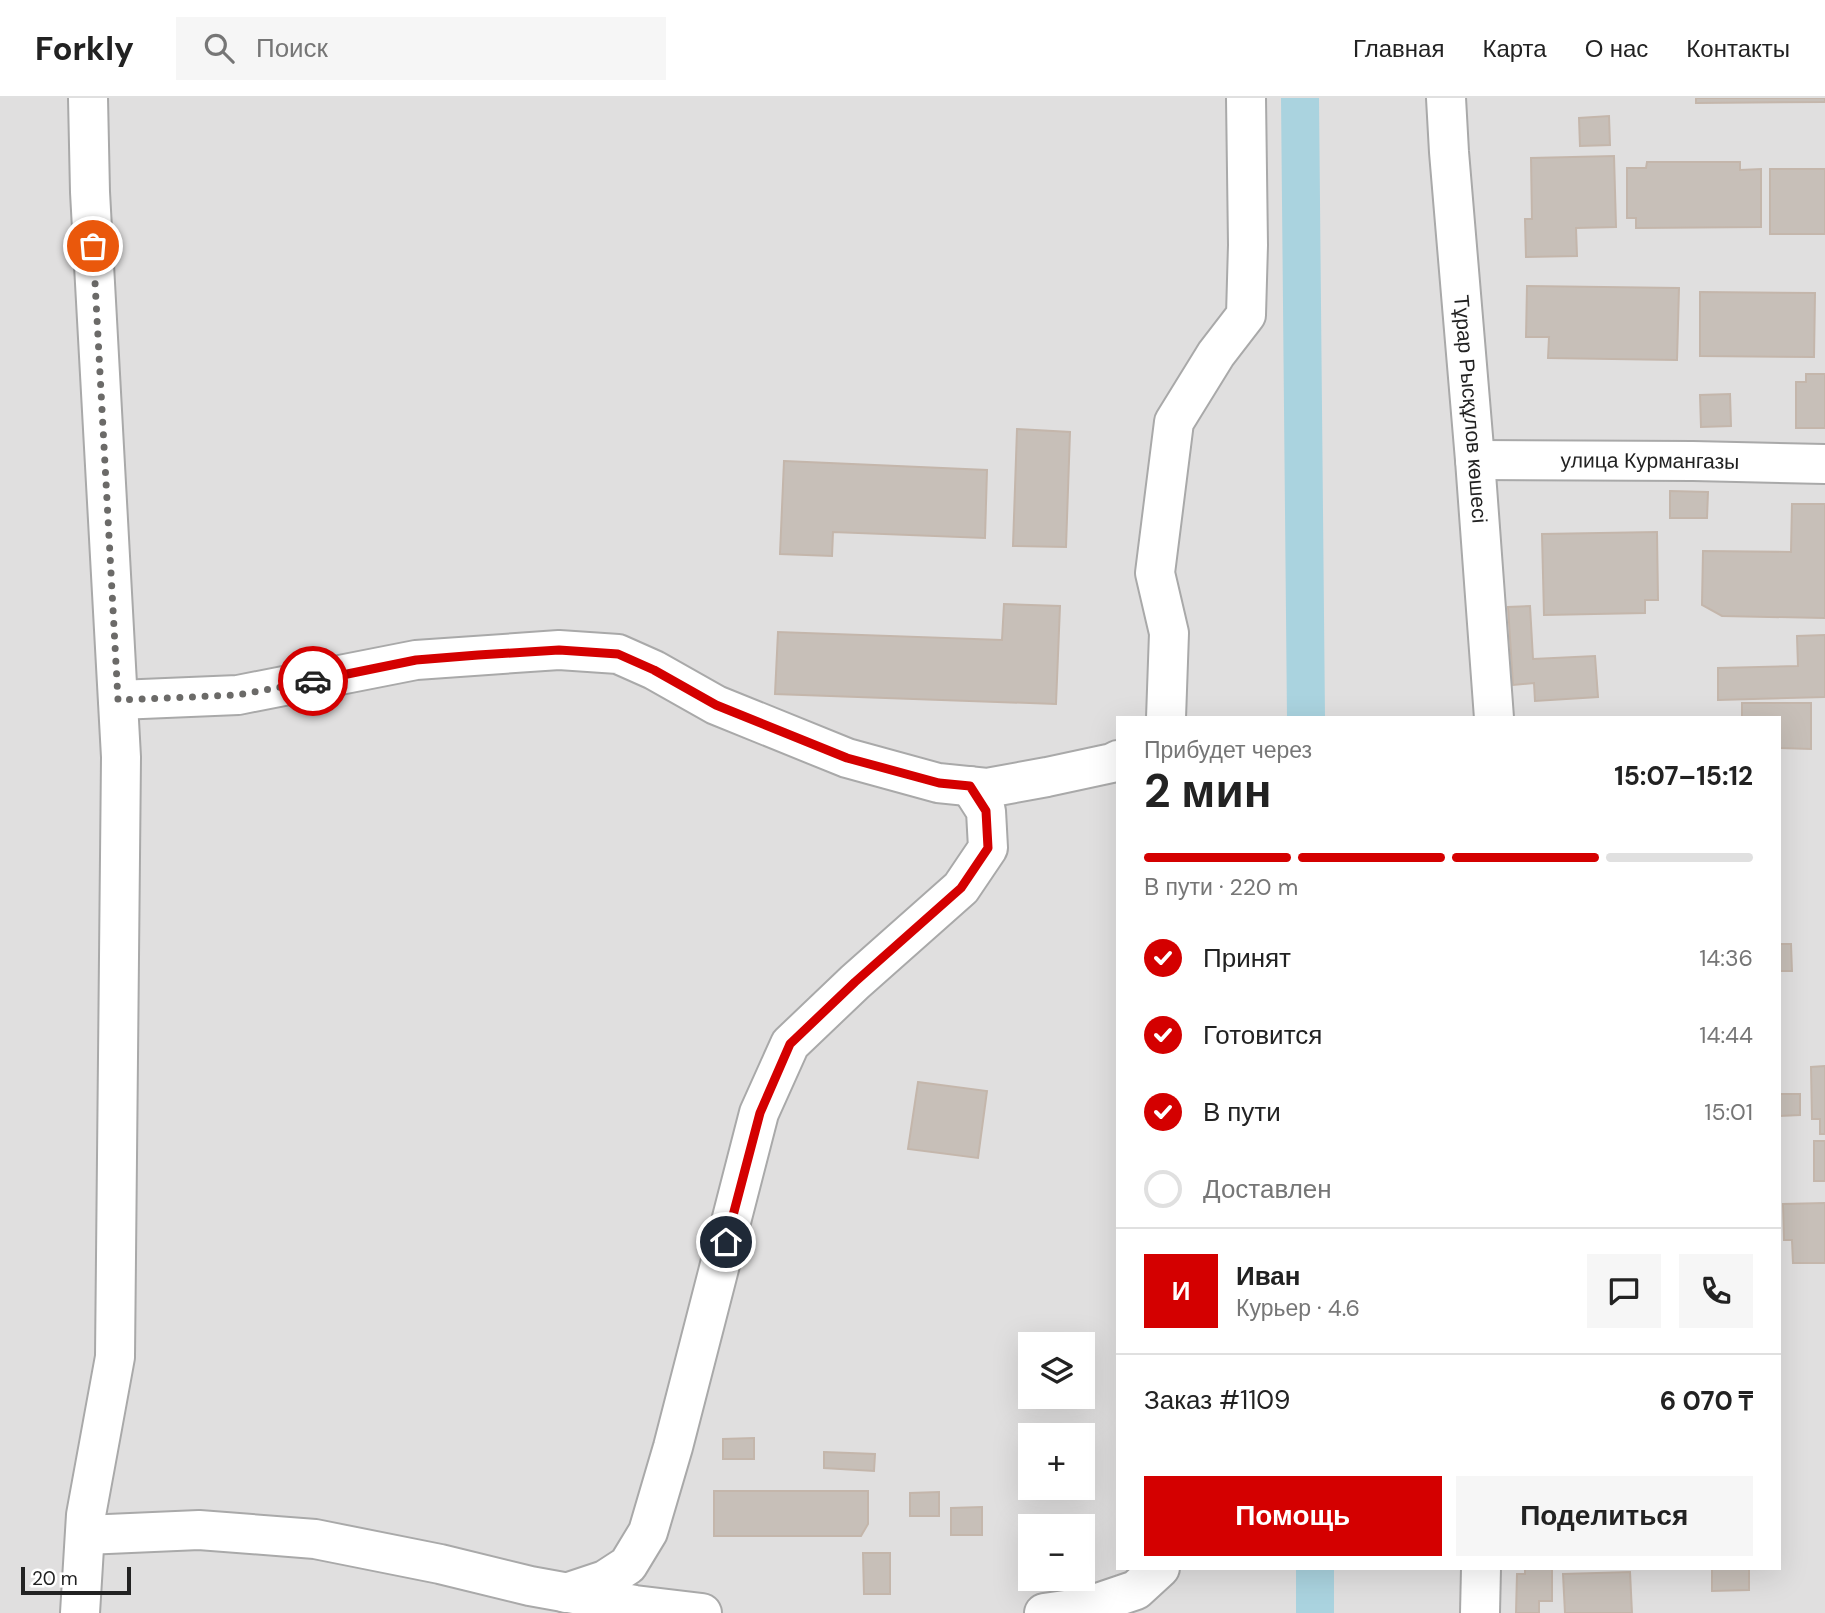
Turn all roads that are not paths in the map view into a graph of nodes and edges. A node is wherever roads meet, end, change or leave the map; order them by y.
1 (88, 98) edge
2 (1246, 98) edge
3 (1446, 98) edge
4 (1475, 460) junction
5 (1825, 464) edge
6 (118, 700) junction
7 (1166, 716) edge
8 (1494, 716) edge
9 (1116, 761) edge
10 (970, 786) junction
11 (85, 1535) junction
12 (1158, 1570) edge
13 (1482, 1570) edge
14 (566, 1593) junction
15 (80, 1613) edge
16 (702, 1613) edge
17 (1044, 1613) edge
18 (1480, 1613) edge

1 - 6 street
2 - 7 street
3 - 4 street, Тұрар Рысқұлов көшесі
4 - 5 street, улица Курмангазы
4 - 8 street, Тұрар Рысқұлов көшесі
6 - 10 street
6 - 11 street
9 - 10 street
10 - 14 street
11 - 14 street
11 - 15 street
12 - 17 street
13 - 18 street
14 - 16 street

